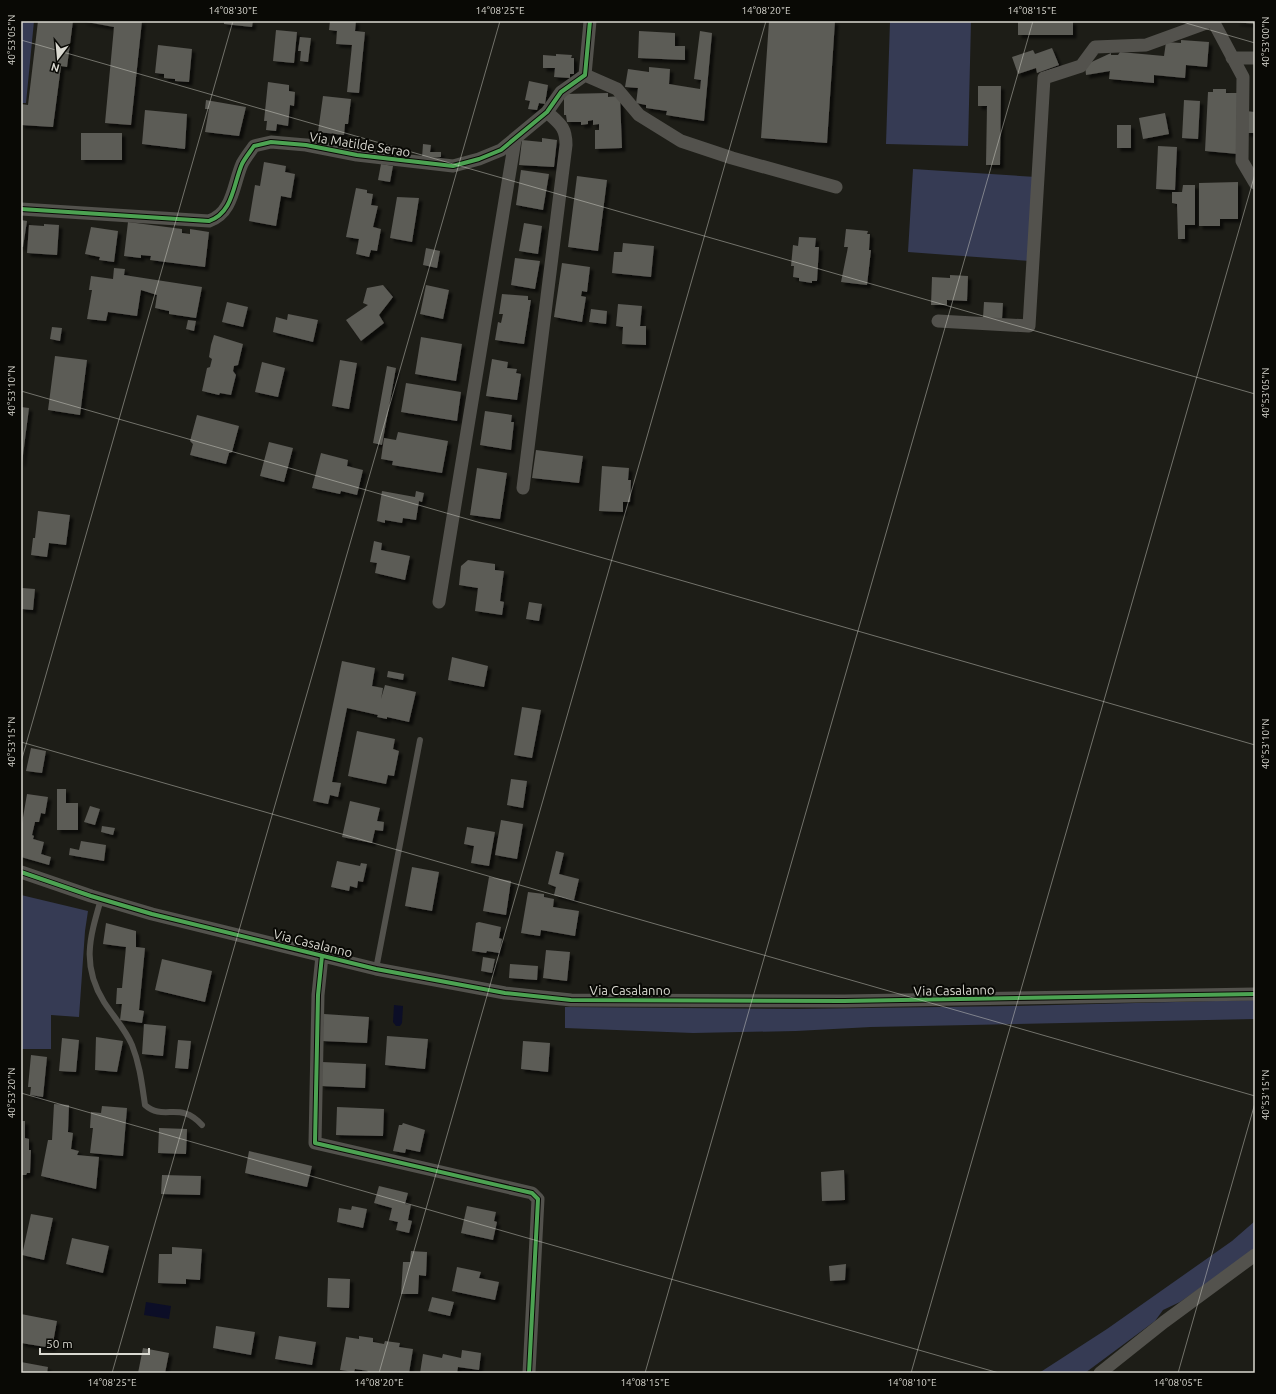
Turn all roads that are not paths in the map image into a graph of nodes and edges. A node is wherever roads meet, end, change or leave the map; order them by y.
1 (590, 21) edge
2 (1213, 21) edge
3 (1232, 58) junction
4 (1255, 58) edge
5 (585, 75) junction
6 (547, 112) junction
7 (515, 140) junction
8 (1255, 183) edge
9 (836, 187) dead end
10 (21, 209) edge
11 (938, 321) dead end
12 (523, 488) dead end
13 (439, 602) dead end
14 (420, 740) dead end
15 (21, 872) edge
16 (101, 899) junction
17 (322, 956) junction
18 (376, 970) junction
19 (1255, 994) edge
20 (202, 1125) dead end
21 (1255, 1255) edge
22 (529, 1373) edge
23 (1100, 1373) edge

1 - 5 street
2 - 3 street
2 - 11 street
3 - 4 street
3 - 8 street
5 - 6 street, Via Matilde Serao
5 - 9 street
6 - 7 street, Via Matilde Serao
6 - 12 street
7 - 10 street, Via Matilde Serao
7 - 13 street
14 - 18 lane
15 - 16 street, Via Casalanno
16 - 17 street, Via Casalanno
16 - 20 lane
17 - 18 street, Via Casalanno
17 - 22 street
18 - 19 street, Via Casalanno
21 - 23 street

